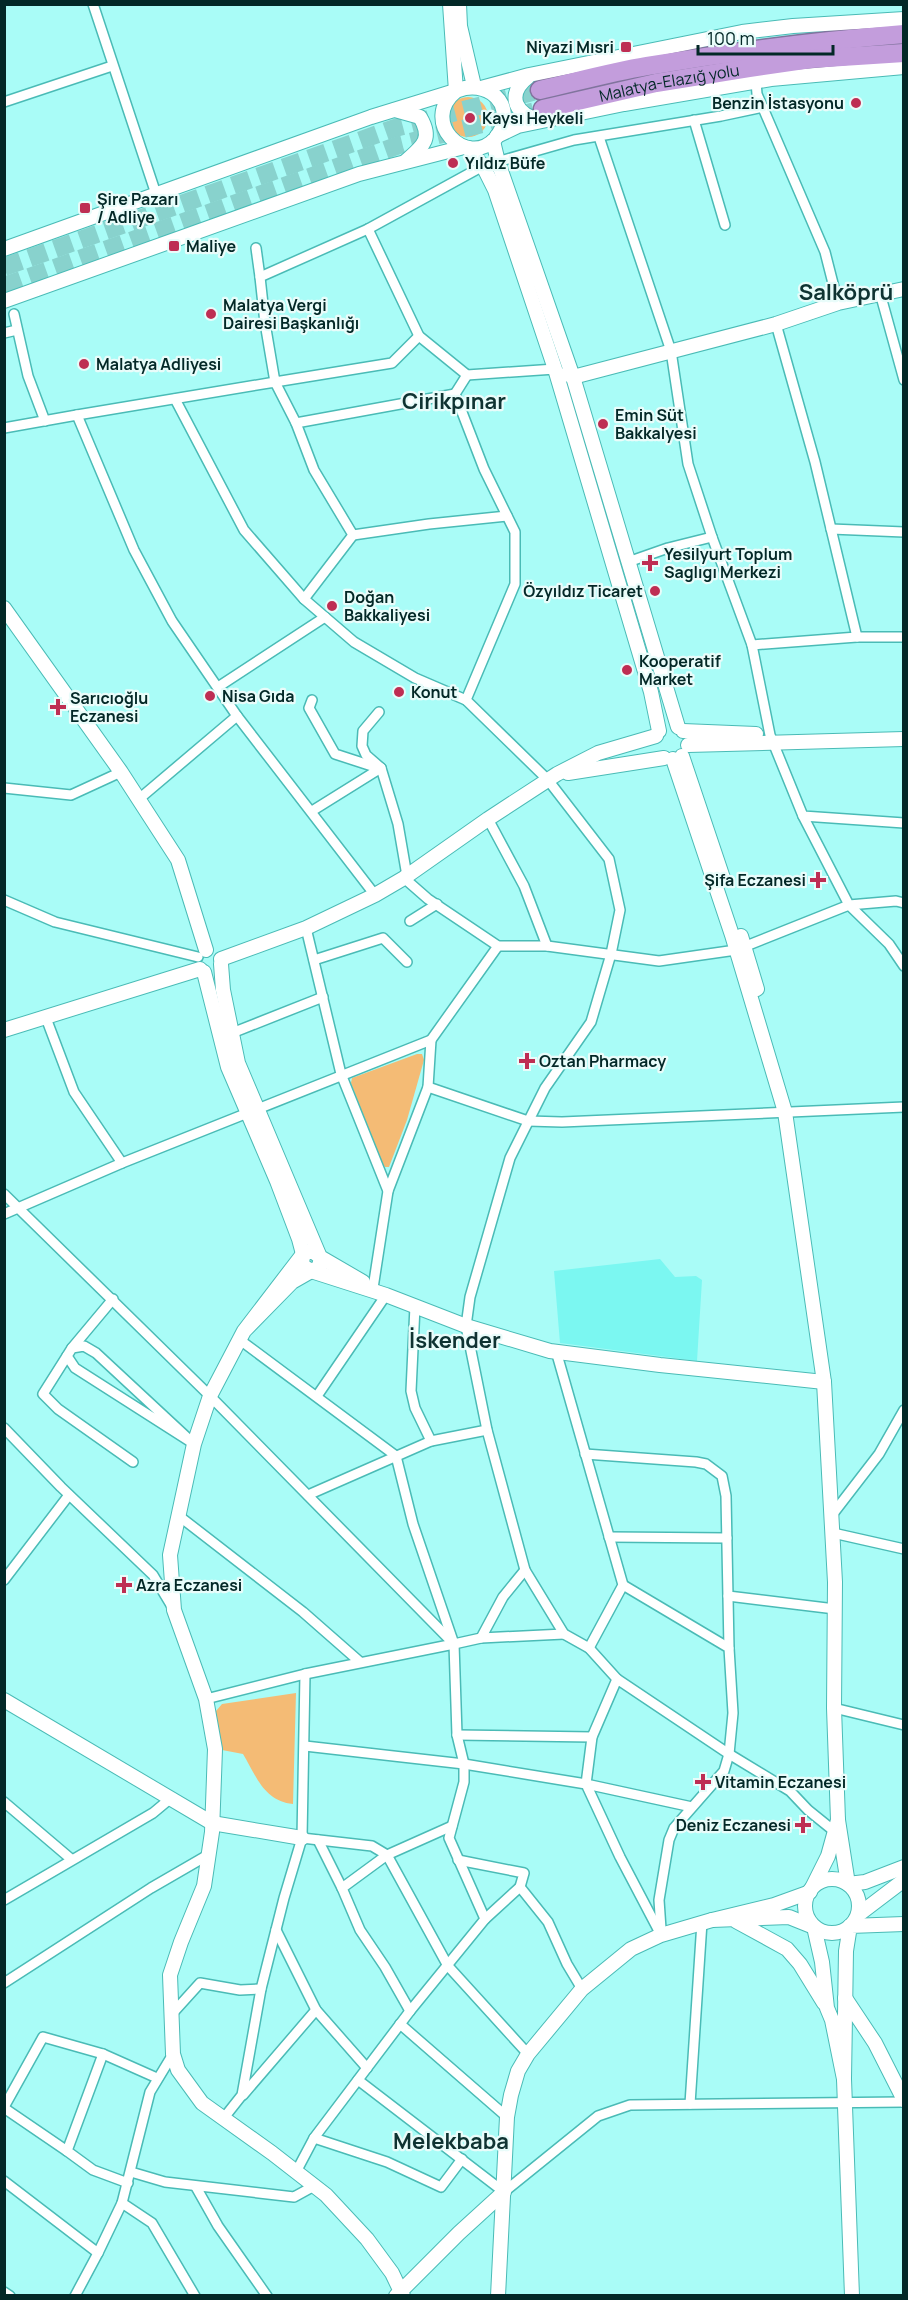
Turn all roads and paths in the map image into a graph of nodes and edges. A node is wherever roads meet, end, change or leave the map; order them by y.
1 (93, 4) edge
2 (450, 4) edge
3 (459, 4) edge
4 (903, 19) edge
5 (903, 34) edge
6 (903, 53) edge
7 (112, 66) junction
8 (903, 67) edge
9 (756, 82) junction
10 (534, 83) junction
11 (477, 87) junction
12 (456, 91) junction
13 (4, 102) edge
14 (763, 107) junction
15 (395, 110) junction
16 (544, 115) junction
17 (694, 120) junction
18 (599, 137) junction
19 (495, 139) junction
20 (466, 147) junction
21 (405, 162) junction
22 (498, 162) junction
23 (483, 166) junction
24 (156, 194) junction
25 (725, 225) dead end
26 (368, 229) junction
27 (256, 248) dead end
28 (4, 249) edge
29 (260, 277) junction
30 (903, 289) edge
31 (880, 293) junction
32 (4, 301) edge
33 (838, 303) junction
34 (14, 314) dead end
35 (776, 324) junction
36 (17, 330) junction
37 (4, 333) edge
38 (419, 336) junction
39 (671, 351) junction
40 (555, 369) junction
41 (467, 375) junction
42 (573, 377) junction
43 (903, 381) edge
44 (275, 382) junction
45 (455, 394) junction
46 (175, 399) junction
47 (77, 415) junction
48 (45, 421) junction
49 (296, 423) junction
50 (4, 428) edge
51 (507, 516) junction
52 (831, 529) junction
53 (903, 531) edge
54 (353, 535) junction
55 (712, 537) junction
56 (628, 562) junction
57 (304, 599) junction
58 (4, 608) edge
59 (325, 616) junction
60 (857, 637) junction
61 (903, 637) edge
62 (752, 645) junction
63 (218, 687) junction
64 (312, 700) dead end
65 (466, 700) junction
66 (379, 712) dead end
67 (237, 716) junction
68 (680, 729) junction
69 (657, 734) junction
70 (771, 738) junction
71 (903, 739) edge
72 (677, 754) junction
73 (381, 768) junction
74 (121, 772) junction
75 (553, 777) junction
76 (4, 788) edge
77 (140, 799) junction
78 (312, 811) junction
79 (804, 816) junction
80 (488, 819) junction
81 (903, 823) edge
82 (406, 877) junction
83 (375, 895) junction
84 (4, 900) edge
85 (903, 903) edge
86 (437, 904) junction
87 (849, 905) junction
88 (410, 921) dead end
89 (306, 928) junction
90 (498, 946) junction
91 (547, 946) junction
92 (740, 948) junction
93 (611, 954) junction
94 (314, 960) junction
95 (220, 961) junction
96 (202, 962) junction
97 (407, 962) dead end
98 (903, 966) edge
99 (323, 997) junction
100 (46, 1018) junction
101 (4, 1030) edge
102 (232, 1032) junction
103 (431, 1040) junction
104 (341, 1074) junction
105 (428, 1087) junction
106 (903, 1107) edge
107 (253, 1111) junction
108 (789, 1112) junction
109 (528, 1121) junction
110 (122, 1163) junction
111 (388, 1191) junction
112 (4, 1194) edge
113 (18, 1207) junction
114 (4, 1214) edge
115 (303, 1254) junction
116 (320, 1257) junction
117 (311, 1271) junction
118 (379, 1291) junction
119 (113, 1299) junction
120 (415, 1306) junction
121 (466, 1326) junction
122 (242, 1336) junction
123 (70, 1352) junction
124 (556, 1352) junction
125 (824, 1382) junction
126 (210, 1396) junction
127 (317, 1396) junction
128 (903, 1410) edge
129 (4, 1428) edge
130 (487, 1430) junction
131 (431, 1442) junction
132 (194, 1444) junction
133 (585, 1454) junction
134 (396, 1456) junction
135 (133, 1462) dead end
136 (69, 1495) junction
137 (308, 1495) junction
138 (832, 1515) junction
139 (179, 1516) junction
140 (833, 1533) junction
141 (609, 1538) junction
142 (727, 1538) junction
143 (903, 1549) edge
144 (525, 1570) junction
145 (4, 1580) edge
146 (623, 1585) junction
147 (728, 1596) junction
148 (835, 1609) junction
149 (174, 1610) junction
150 (564, 1634) junction
151 (482, 1638) junction
152 (454, 1644) junction
153 (589, 1648) junction
154 (729, 1648) junction
155 (360, 1662) junction
156 (305, 1674) junction
157 (617, 1679) junction
158 (206, 1699) junction
159 (4, 1700) edge
160 (834, 1708) junction
161 (903, 1725) edge
162 (457, 1735) junction
163 (592, 1737) junction
164 (305, 1746) junction
165 (729, 1754) junction
166 (464, 1764) junction
167 (586, 1784) junction
168 (171, 1798) junction
169 (4, 1802) edge
170 (692, 1807) junction
171 (212, 1823) junction
172 (452, 1826) junction
173 (836, 1826) junction
174 (302, 1838) junction
175 (318, 1840) junction
176 (208, 1855) junction
177 (387, 1855) junction
178 (71, 1860) junction
179 (458, 1860) junction
180 (903, 1868) edge
181 (903, 1880) edge
182 (848, 1884) junction
183 (520, 1887) junction
184 (342, 1888) junction
185 (811, 1890) junction
186 (4, 1900) edge
187 (485, 1919) junction
188 (854, 1920) junction
189 (707, 1921) junction
190 (736, 1921) junction
191 (903, 1924) edge
192 (814, 1927) junction
193 (276, 1930) junction
194 (661, 1935) junction
195 (448, 1966) junction
196 (4, 1983) edge
197 (261, 1989) junction
198 (582, 1989) junction
199 (845, 1997) junction
200 (827, 2008) junction
201 (316, 2010) junction
202 (410, 2011) junction
203 (171, 2015) junction
204 (400, 2024) junction
205 (103, 2054) junction
206 (173, 2054) junction
207 (528, 2054) junction
208 (367, 2068) junction
209 (156, 2078) junction
210 (844, 2079) junction
211 (358, 2080) junction
212 (242, 2095) junction
213 (903, 2101) edge
214 (844, 2103) junction
215 (690, 2104) junction
216 (4, 2107) edge
217 (507, 2117) junction
218 (223, 2119) junction
219 (314, 2138) junction
220 (67, 2151) junction
221 (462, 2159) junction
222 (131, 2172) junction
223 (296, 2172) junction
224 (4, 2181) edge
225 (128, 2183) junction
226 (314, 2186) junction
227 (196, 2187) junction
228 (504, 2192) junction
229 (122, 2203) junction
230 (99, 2253) junction
231 (4, 2292) edge
232 (400, 2294) edge
233 (10, 2295) edge
234 (75, 2295) edge
235 (195, 2295) edge
236 (267, 2295) edge
237 (498, 2295) edge
238 (852, 2295) edge

1 - 7 street
2 - 12 main road
3 - 11 main road
4 - 10 main road
5 - 10 highway
6 - 16 highway, Malatya-Elazığ yolu
7 - 13 street
7 - 24 street
8 - 9 main road
9 - 14 street
9 - 16 main road
10 - 11 main road
10 - 16 main road
11 - 12 main road
11 - 19 main road
12 - 15 main road
12 - 20 main road
14 - 17 street
14 - 33 street
15 - 21 main road
15 - 24 main road
16 - 19 main road
17 - 18 street
17 - 25 street
18 - 22 street
18 - 39 street
19 - 20 main road
19 - 22 main road
20 - 21 main road
20 - 23 main road
21 - 32 main road
22 - 23 street
22 - 42 main road
23 - 26 street
23 - 40 main road
24 - 28 main road
26 - 29 street
26 - 38 street
27 - 29 street
29 - 44 street
30 - 31 main road
31 - 33 main road
31 - 43 street
33 - 35 main road
34 - 36 street
35 - 39 main road
35 - 52 street
36 - 37 street
36 - 48 street
38 - 41 street
38 - 44 street
39 - 42 main road
39 - 55 street
40 - 41 street
40 - 42 main road
40 - 69 main road
41 - 45 street
42 - 56 main road
44 - 46 street
44 - 49 street
45 - 49 street
45 - 51 street
46 - 47 street
46 - 57 street
47 - 48 street
47 - 63 street
48 - 50 street
49 - 54 street
51 - 54 street
51 - 65 street
52 - 53 street
52 - 60 street
54 - 57 street
55 - 56 street
55 - 62 street
56 - 68 main road
57 - 59 street
58 - 74 main road
59 - 63 street
59 - 65 street
60 - 61 street
60 - 62 street
62 - 70 street
63 - 67 street
64 - 73 street
65 - 75 street
66 - 73 street
67 - 77 street
67 - 78 street
68 - 69 main road
68 - 70 main road
68 - 72 main road
69 - 72 main road
69 - 75 main road
70 - 71 main road
70 - 72 main road
70 - 79 street
72 - 75 main road
72 - 92 main road
73 - 78 street
73 - 82 street
74 - 76 street
74 - 77 main road
75 - 80 main road
75 - 93 street
77 - 96 main road
78 - 83 street
79 - 81 street
79 - 87 street
80 - 82 main road
80 - 91 street
82 - 83 main road
82 - 86 street
83 - 89 main road
84 - 96 street
85 - 87 street
86 - 88 street
86 - 90 street
87 - 92 street
87 - 98 street
89 - 94 street
89 - 95 main road
90 - 91 street
90 - 103 street
91 - 93 street
92 - 93 street
92 - 108 main road
93 - 109 street
94 - 97 street
94 - 99 street
95 - 96 main road
95 - 96 main road
95 - 102 main road
96 - 100 main road
96 - 107 main road
99 - 102 street
99 - 104 street
100 - 101 main road
100 - 110 street
102 - 107 main road
103 - 104 street
103 - 105 street
104 - 107 street
104 - 111 street
105 - 109 street
105 - 111 street
106 - 108 street
107 - 110 street
107 - 115 main road
107 - 116 main road
108 - 109 street
108 - 125 main road
109 - 121 street
110 - 113 street
111 - 118 street
112 - 113 street
113 - 114 street
113 - 119 street
115 - 116 main road
115 - 117 main road
115 - 122 main road
116 - 117 main road
116 - 118 main road
117 - 118 main road
117 - 122 main road
118 - 120 main road
118 - 127 street
119 - 123 street
119 - 126 street
120 - 121 main road
120 - 131 street
121 - 124 main road
121 - 130 street
122 - 126 main road
122 - 127 street
123 - 132 street
123 - 132 street
123 - 135 street
124 - 125 main road
124 - 133 street
125 - 138 main road
126 - 132 main road
126 - 137 street
127 - 134 street
128 - 138 street
129 - 136 street
130 - 131 street
130 - 144 street
131 - 134 street
132 - 139 main road
133 - 141 street
133 - 142 street
134 - 137 street
134 - 152 street
136 - 145 street
136 - 149 street
137 - 152 street
138 - 140 main road
139 - 149 main road
139 - 155 street
140 - 143 street
140 - 148 main road
141 - 142 street
141 - 146 street
142 - 147 street
144 - 150 street
144 - 151 street
146 - 153 street
146 - 154 street
147 - 148 street
147 - 154 street
148 - 160 main road
149 - 158 main road
150 - 151 street
150 - 153 street
151 - 152 street
152 - 155 street
152 - 162 street
153 - 157 street
154 - 165 street
155 - 156 street
156 - 158 street
156 - 164 street
157 - 163 street
157 - 165 street
158 - 171 main road
159 - 168 main road
160 - 161 street
160 - 173 main road
162 - 163 street
162 - 166 street
163 - 167 street
164 - 166 street
164 - 174 street
165 - 170 street
165 - 173 street
166 - 167 street
166 - 172 street
167 - 170 street
167 - 194 street
168 - 171 main road
168 - 178 street
169 - 178 street
170 - 194 street
171 - 174 main road
171 - 176 main road
172 - 177 street
172 - 179 street
173 - 182 main road
173 - 185 main road
174 - 175 street
174 - 193 street
175 - 177 street
175 - 184 street
176 - 196 street
176 - 203 main road
177 - 184 street
177 - 195 street
178 - 186 street
179 - 183 street
179 - 187 street
180 - 182 main road
181 - 188 main road
182 - 185 main road
182 - 188 main road
183 - 187 street
183 - 198 street
184 - 202 street
185 - 189 main road
185 - 192 main road
187 - 195 street
188 - 191 main road
188 - 192 main road
188 - 199 main road
189 - 190 main road
189 - 194 main road
189 - 215 street
190 - 192 main road
190 - 200 main road
192 - 200 main road
193 - 197 street
193 - 201 street
194 - 198 main road
195 - 202 street
195 - 207 street
197 - 203 street
197 - 212 street
198 - 207 main road
199 - 210 main road
199 - 213 main road
200 - 210 main road
201 - 208 street
201 - 212 street
202 - 204 street
203 - 206 main road
204 - 208 street
204 - 217 street
205 - 209 street
205 - 216 street
205 - 220 street
206 - 209 street
206 - 218 main road
207 - 217 main road
208 - 211 street
209 - 222 street
210 - 214 main road
211 - 219 street
211 - 221 street
212 - 218 street
213 - 214 street
214 - 215 street
214 - 238 main road
215 - 228 street
216 - 220 street
217 - 228 main road
218 - 223 main road
219 - 221 street
219 - 223 street
220 - 225 street
221 - 228 street
222 - 225 street
222 - 227 street
223 - 226 main road
224 - 230 street
225 - 229 street
226 - 227 street
226 - 232 main road
227 - 236 street
228 - 232 main road
228 - 237 main road
229 - 230 street
229 - 235 street
230 - 234 street
231 - 233 street

